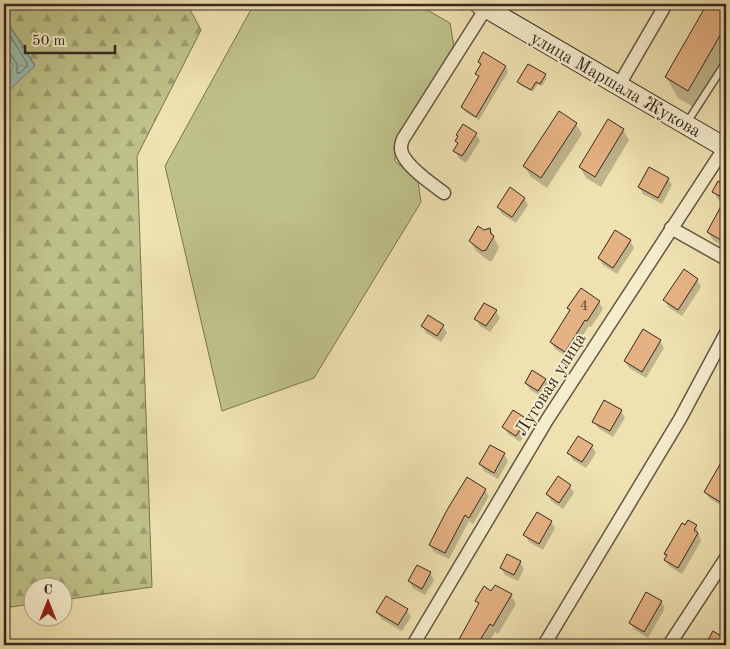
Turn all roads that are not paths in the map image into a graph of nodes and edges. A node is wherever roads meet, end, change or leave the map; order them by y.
1 (666, 4) edge
2 (482, 6) edge
3 (726, 62) edge
4 (619, 86) junction
5 (685, 125) junction
6 (725, 148) edge
7 (444, 193) dead end
8 (671, 228) junction
9 (726, 259) edge
10 (726, 333) edge
11 (726, 558) edge
12 (722, 573) edge
13 (413, 645) edge
14 (544, 645) edge
15 (669, 645) edge

1 - 4 street
2 - 4 street, улица Маршала Жукова
2 - 7 street
3 - 5 lane
4 - 5 street, улица Маршала Жукова
5 - 6 street, улица Маршала Жукова
6 - 8 street, Луговая улица
8 - 9 street
8 - 13 street, Луговая улица
10 - 14 street
11 - 12 street
12 - 15 street

